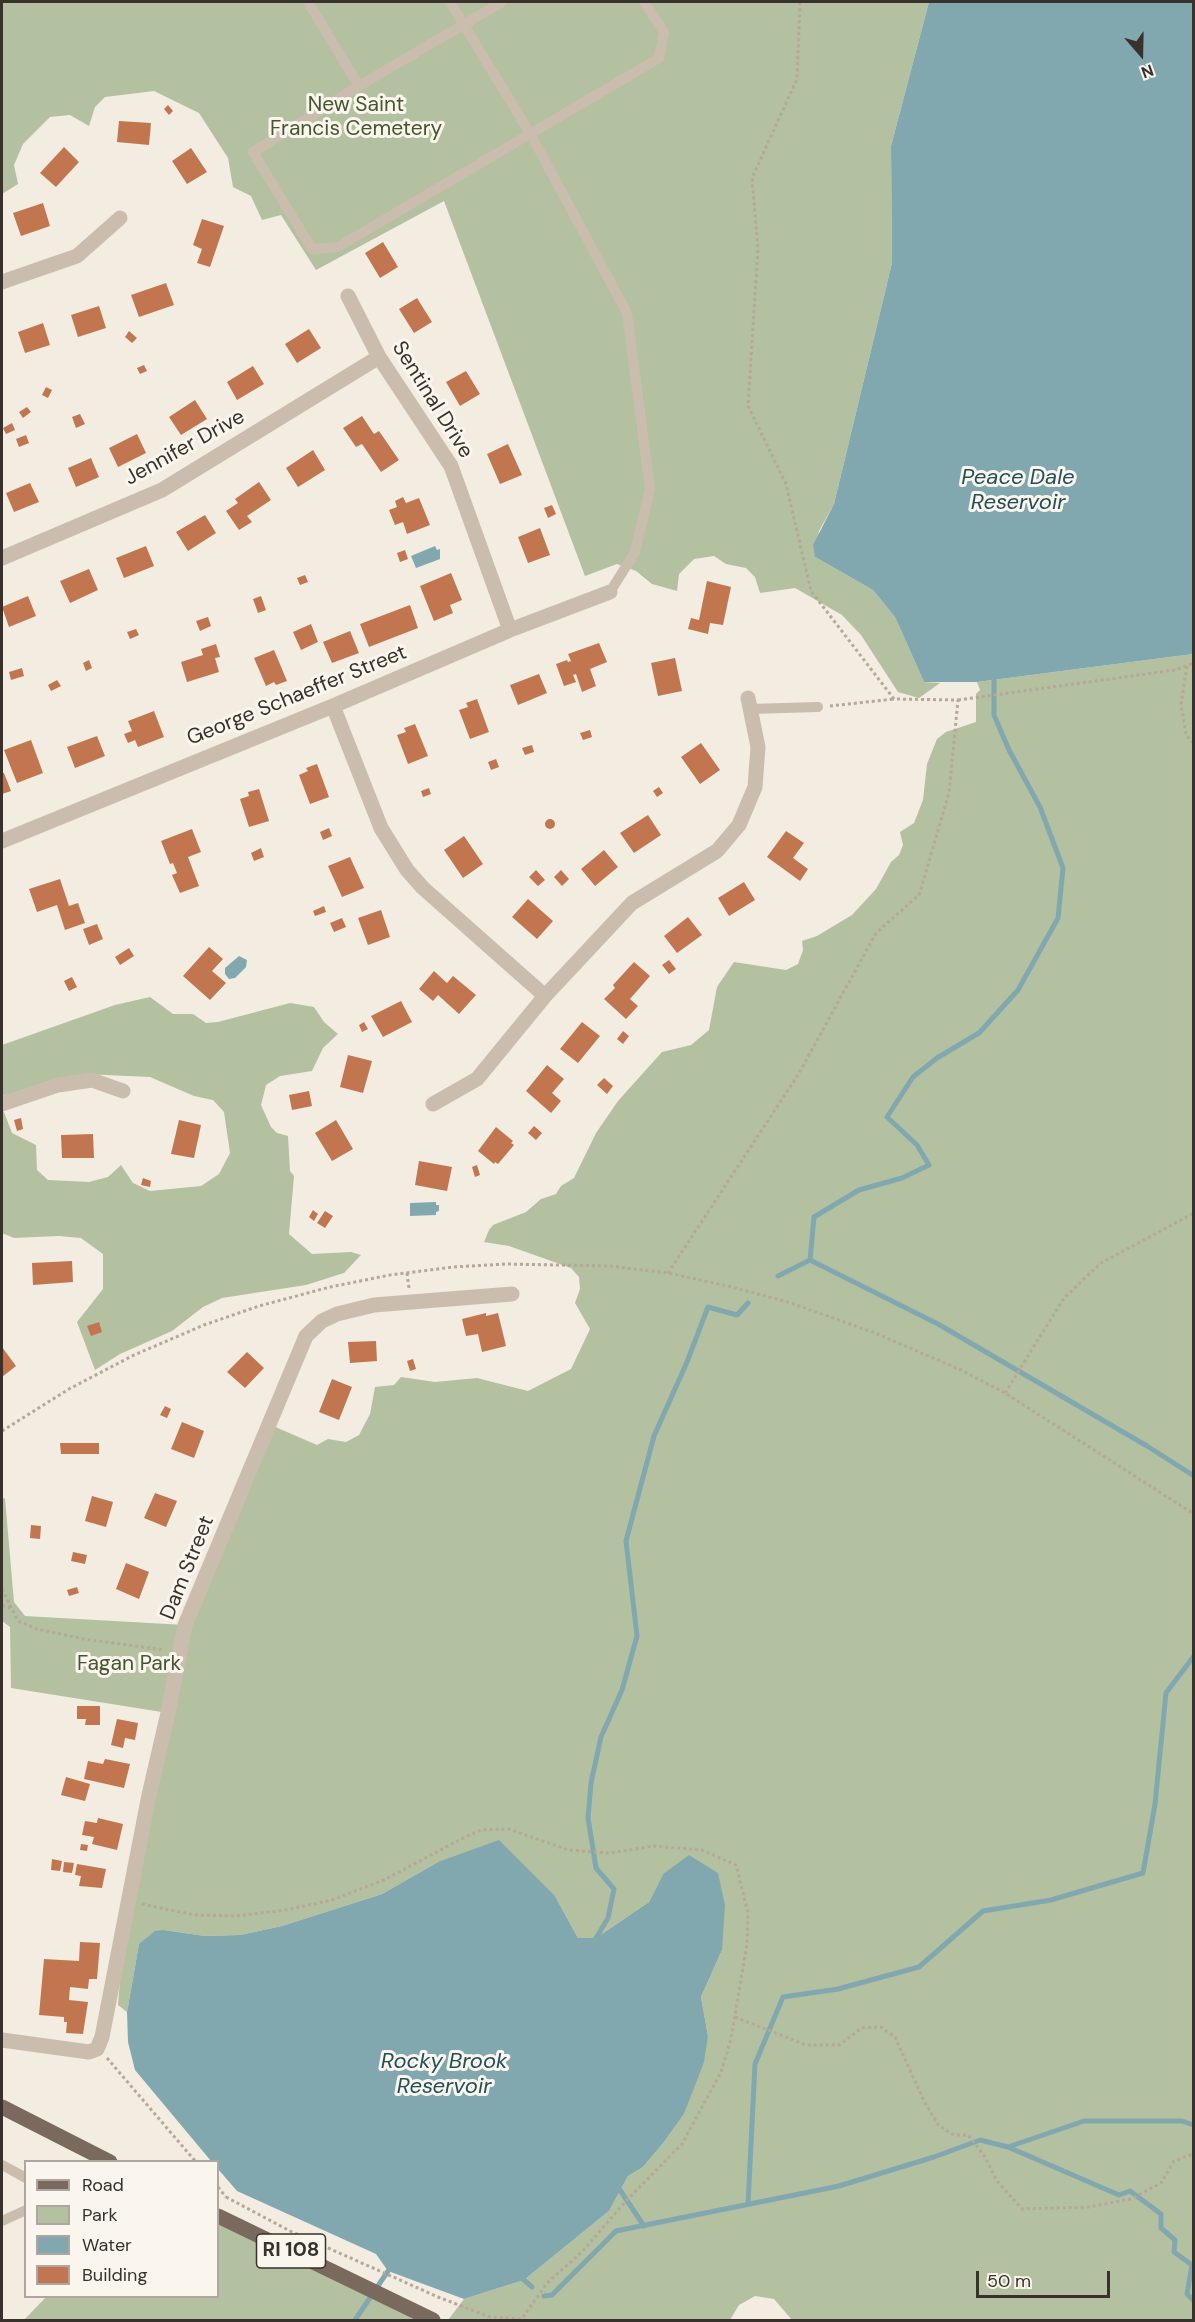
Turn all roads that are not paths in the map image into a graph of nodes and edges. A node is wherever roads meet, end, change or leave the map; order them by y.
1 (308, 2) edge
2 (450, 2) edge
3 (502, 2) edge
4 (644, 2) edge
5 (464, 25) junction
6 (359, 86) junction
7 (531, 135) junction
8 (120, 218) dead end
9 (2, 282) edge
10 (348, 296) dead end
11 (379, 357) junction
12 (2, 558) edge
13 (609, 592) joint
14 (510, 630) junction
15 (749, 704) joint
16 (333, 705) junction
17 (818, 707) road end
18 (2, 841) edge
19 (545, 996) junction
20 (123, 1091) dead end
21 (2, 1104) edge
22 (433, 1104) dead end
23 (512, 1294) dead end
24 (2, 2040) edge
25 (2, 2107) edge
26 (106, 2160) edge
27 (2, 2165) edge
28 (24, 2177) edge
29 (24, 2211) edge
30 (219, 2216) edge
31 (2, 2221) edge
32 (433, 2320) edge

1 - 6 lane
2 - 5 lane
3 - 5 lane
4 - 7 lane
5 - 6 lane
5 - 7 lane
6 - 7 lane
7 - 13 lane
8 - 9 street
10 - 11 street, Sentinal Drive
11 - 12 street, Jennifer Drive
11 - 14 street, Sentinal Drive
13 - 14 street, George Schaeffer Street
14 - 16 street, George Schaeffer Street
15 - 17 lane
15 - 19 street
16 - 18 street, George Schaeffer Street
16 - 19 street
19 - 22 street
20 - 21 street
23 - 24 street, Dam Street
25 - 26 main road
27 - 28 lane
29 - 31 lane
30 - 32 main road, RI 108

